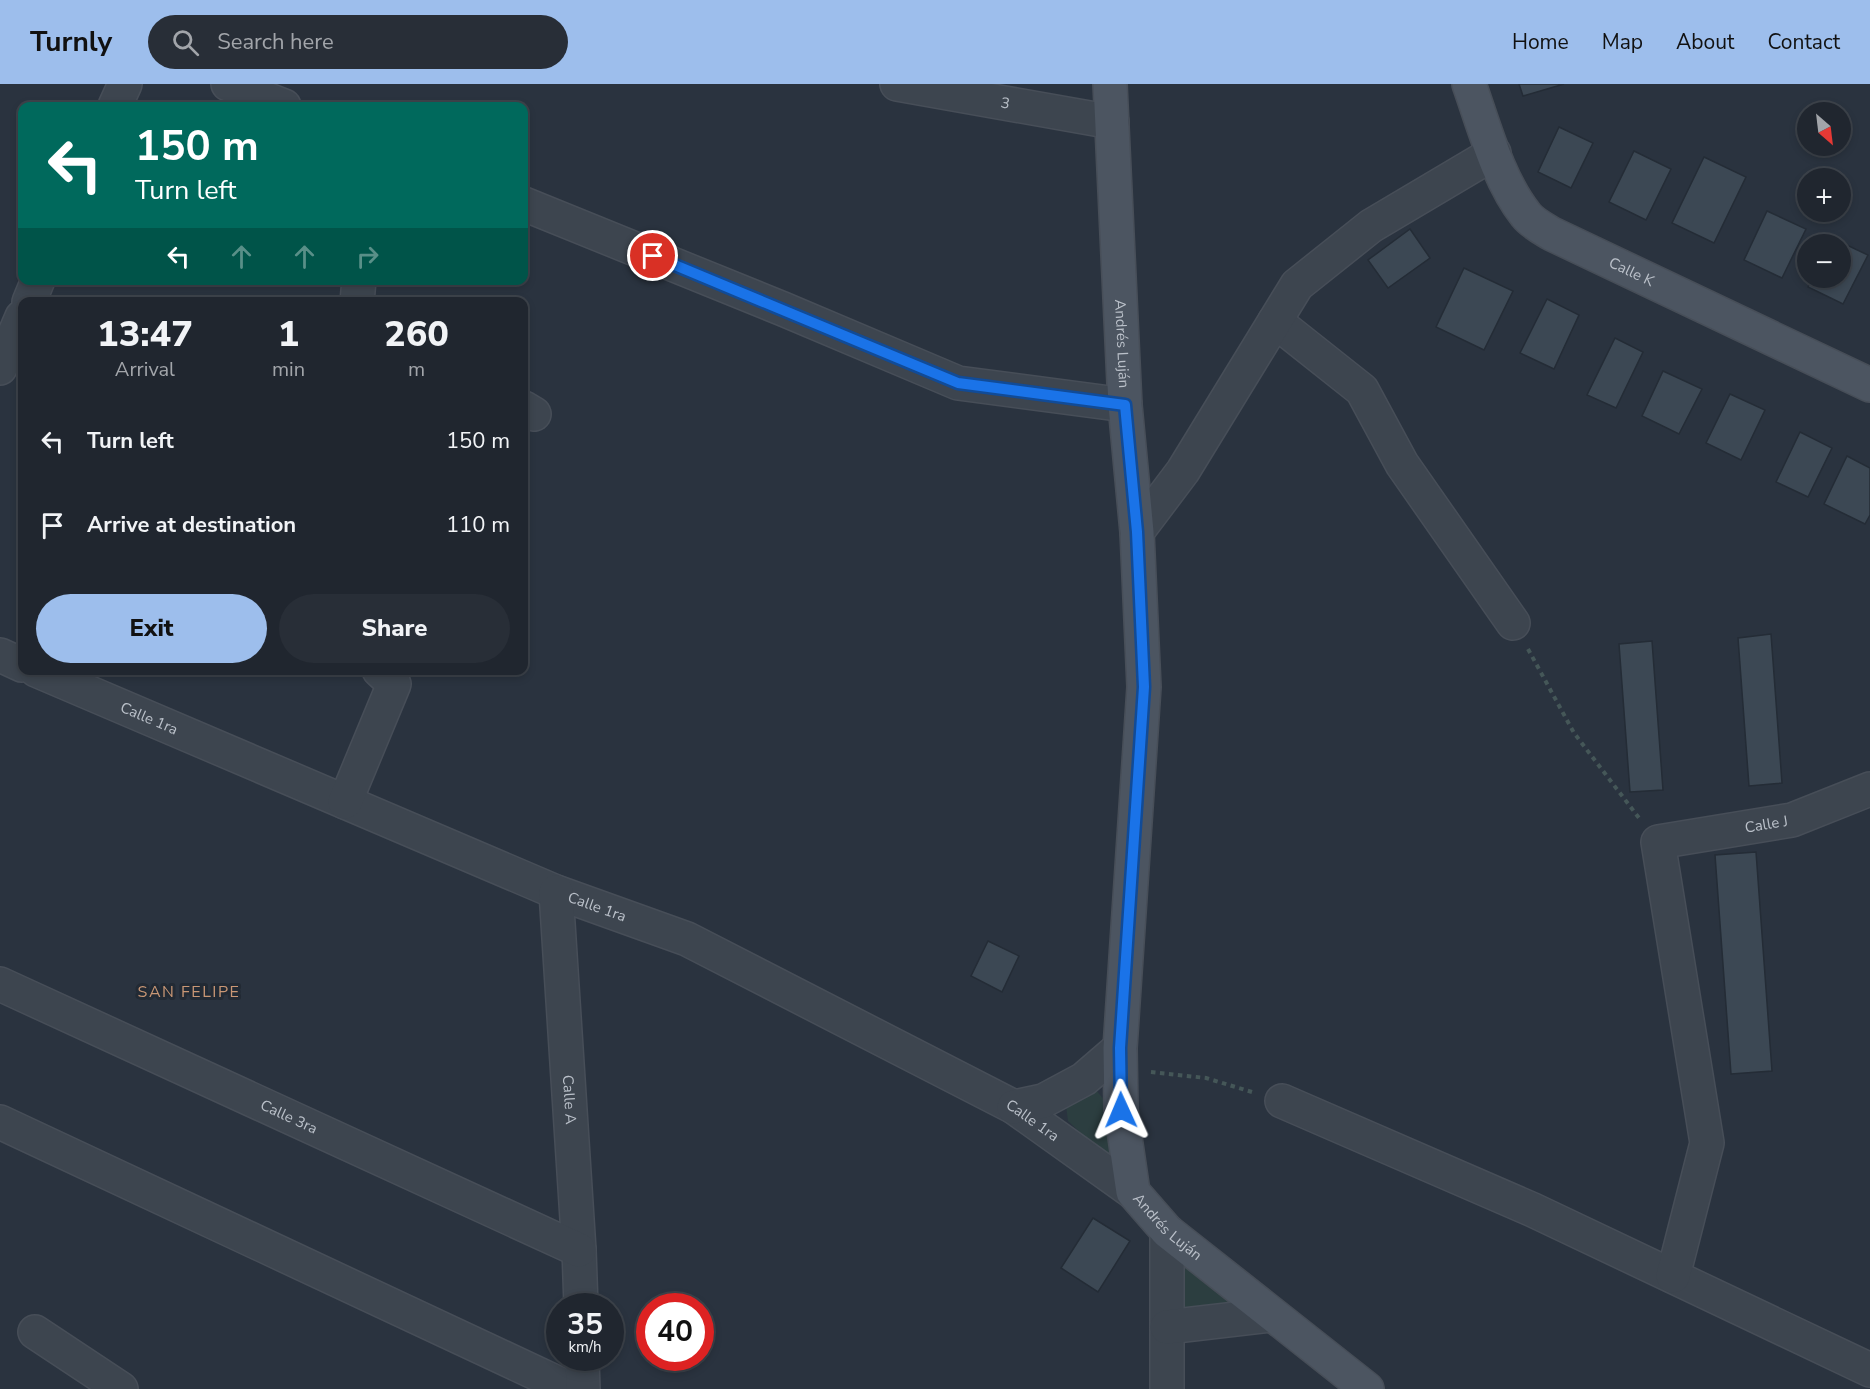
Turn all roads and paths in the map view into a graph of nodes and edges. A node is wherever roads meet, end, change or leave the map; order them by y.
1 (125, 84) edge
2 (228, 84) edge
3 (897, 84) edge
4 (1110, 84) edge
5 (1469, 84) edge
6 (117, 102) edge
7 (274, 102) edge
8 (1112, 122) junction
9 (1494, 153) junction
10 (528, 206) edge
11 (1275, 321) junction
12 (18, 326) edge
13 (0, 368) edge
14 (1870, 385) edge
15 (1125, 405) junction
16 (1137, 532) junction
17 (1513, 623) joint
18 (0, 655) edge
19 (18, 663) edge
20 (48, 675) edge
21 (384, 675) edge
22 (1870, 789) edge
23 (345, 802) junction
24 (1658, 842) junction
25 (556, 892) junction
26 (0, 984) edge
27 (1120, 1058) junction
28 (1282, 1101) joint
29 (1014, 1107) junction
30 (0, 1122) edge
31 (1133, 1192) junction
32 (1167, 1231) junction
33 (579, 1250) junction
34 (1673, 1276) junction
35 (581, 1293) edge
36 (1271, 1315) junction
37 (1167, 1327) junction
38 (35, 1332) dead end
39 (1870, 1370) edge
40 (582, 1371) edge
41 (121, 1389) edge
42 (570, 1389) edge
43 (583, 1389) edge
44 (1167, 1389) edge
45 (1367, 1389) edge

1 - 6 street
2 - 7 street
3 - 8 street, 3
4 - 8 street, Andrés Luján
5 - 9 street, Calle K
8 - 15 street, Andrés Luján
9 - 11 street
9 - 14 street, Calle K
10 - 15 street
11 - 16 street
11 - 17 street
12 - 13 street
15 - 16 street, Andrés Luján
16 - 27 street, Andrés Luján
17 - 24 path
18 - 19 street
20 - 23 street, Calle 1ra
21 - 23 street
22 - 24 street, Calle J
23 - 25 street, Calle 1ra
24 - 34 street
25 - 29 street, Calle 1ra
25 - 33 street, Calle A
26 - 33 street, Calle 3ra
27 - 28 path
27 - 29 street
27 - 31 street, Andrés Luján
28 - 34 street
29 - 31 street, Calle 1ra
30 - 42 street
31 - 32 street, Andrés Luján
32 - 36 street, Andrés Luján
32 - 37 street
33 - 35 street, Calle A
34 - 39 street
36 - 37 street
36 - 45 street, Andrés Luján
37 - 44 street
38 - 41 street
40 - 43 street

